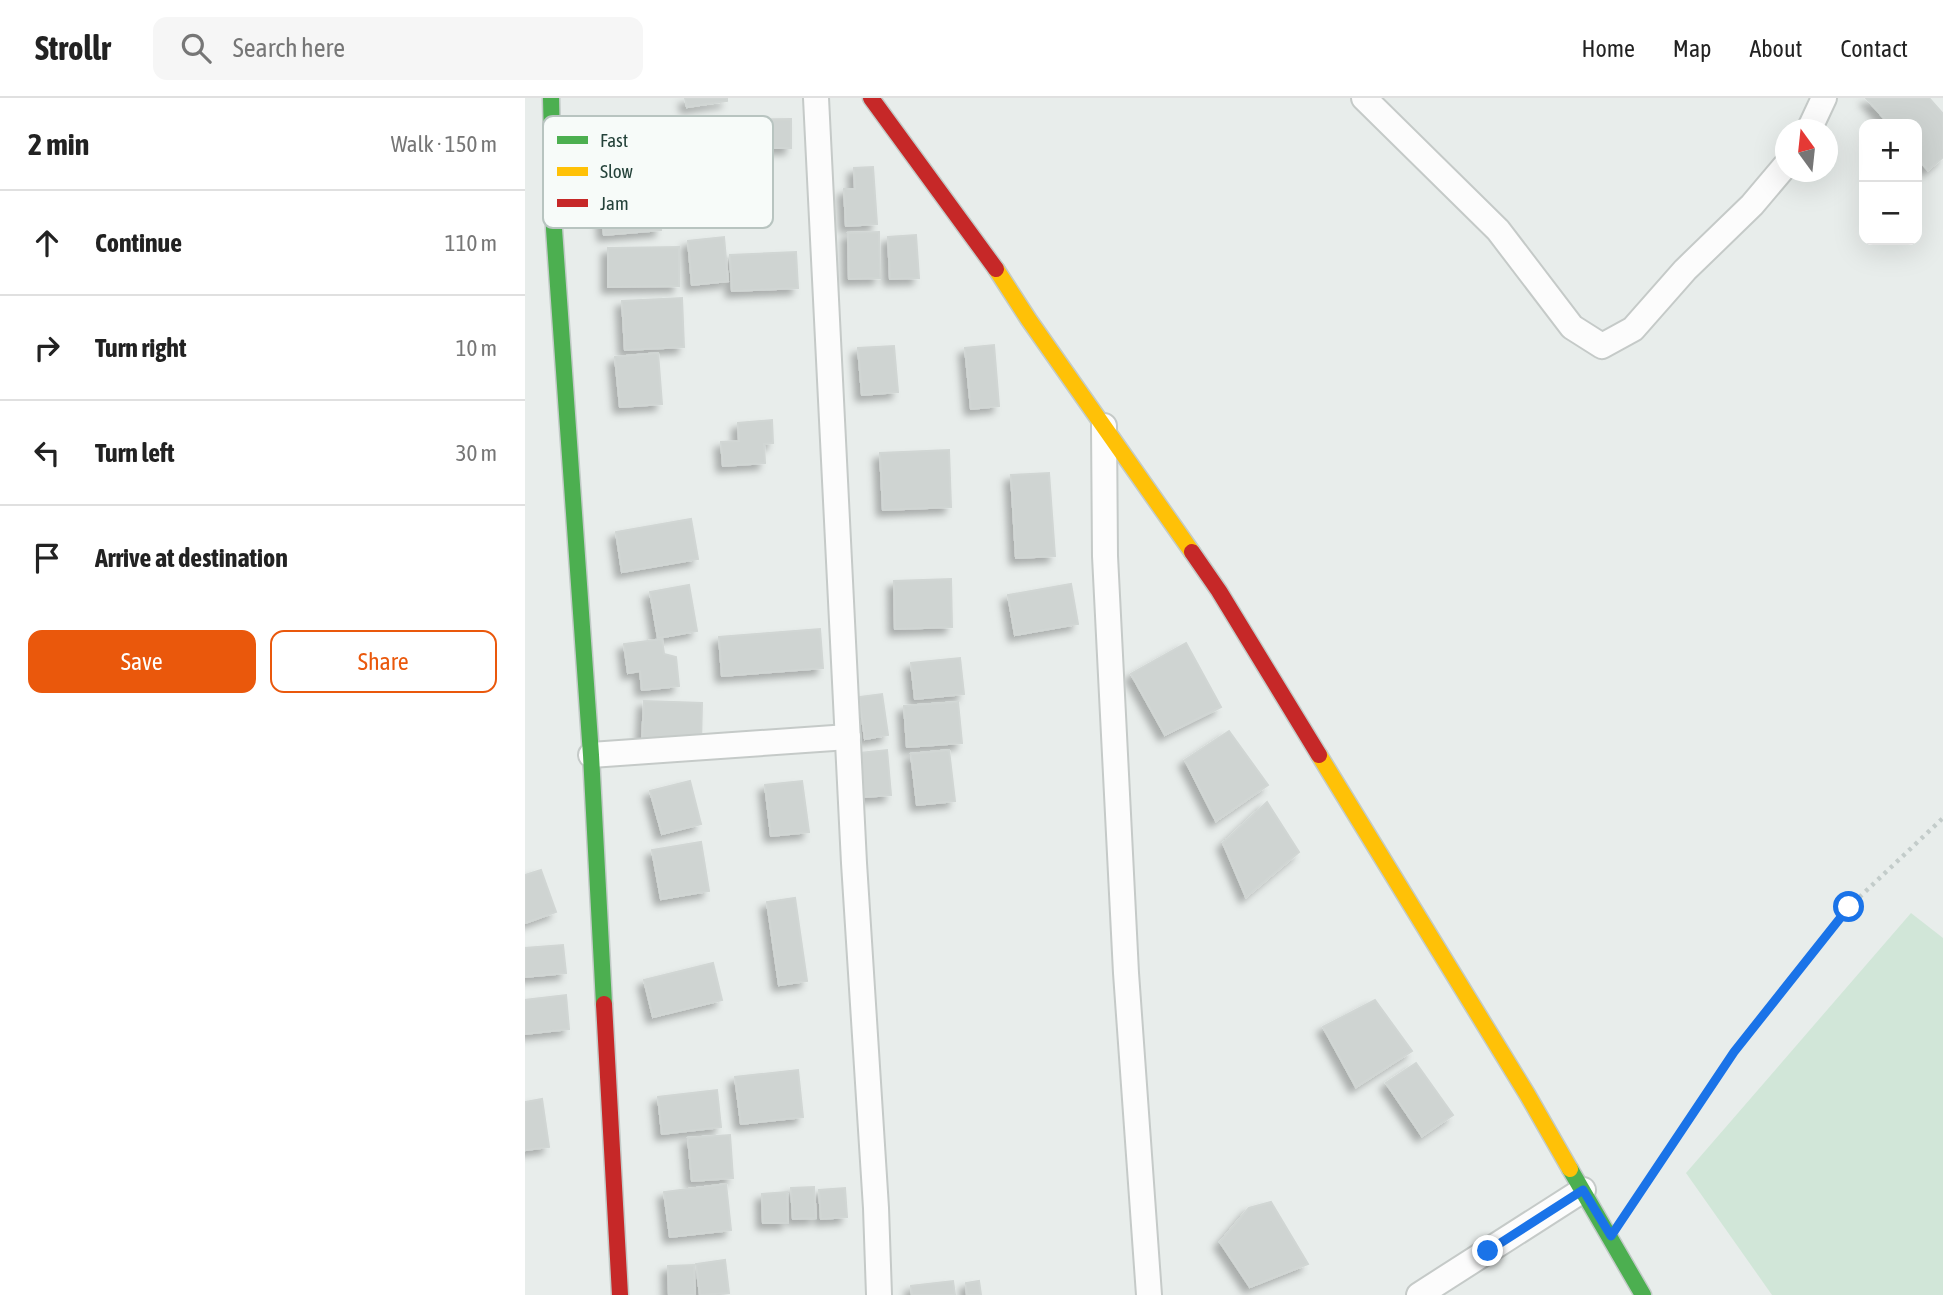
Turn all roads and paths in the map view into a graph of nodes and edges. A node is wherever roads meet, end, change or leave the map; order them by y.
1 (551, 98) edge
2 (816, 98) edge
3 (871, 98) edge
4 (1364, 98) edge
5 (1824, 98) edge
6 (551, 116) edge
7 (1814, 119) edge
8 (1775, 179) edge
9 (554, 228) edge
10 (1104, 426) junction
11 (848, 737) junction
12 (591, 755) junction
13 (1943, 818) edge
14 (1583, 1190) junction
15 (1611, 1236) junction
16 (620, 1295) edge
17 (879, 1295) edge
18 (1149, 1295) edge
19 (1419, 1295) edge
20 (1643, 1295) edge

1 - 6 street
2 - 11 street
3 - 10 street
4 - 8 street
5 - 7 street
9 - 12 street
10 - 14 street
10 - 18 street
11 - 12 street
11 - 17 street
12 - 16 street
13 - 15 path
14 - 15 street
14 - 19 street
15 - 20 street

